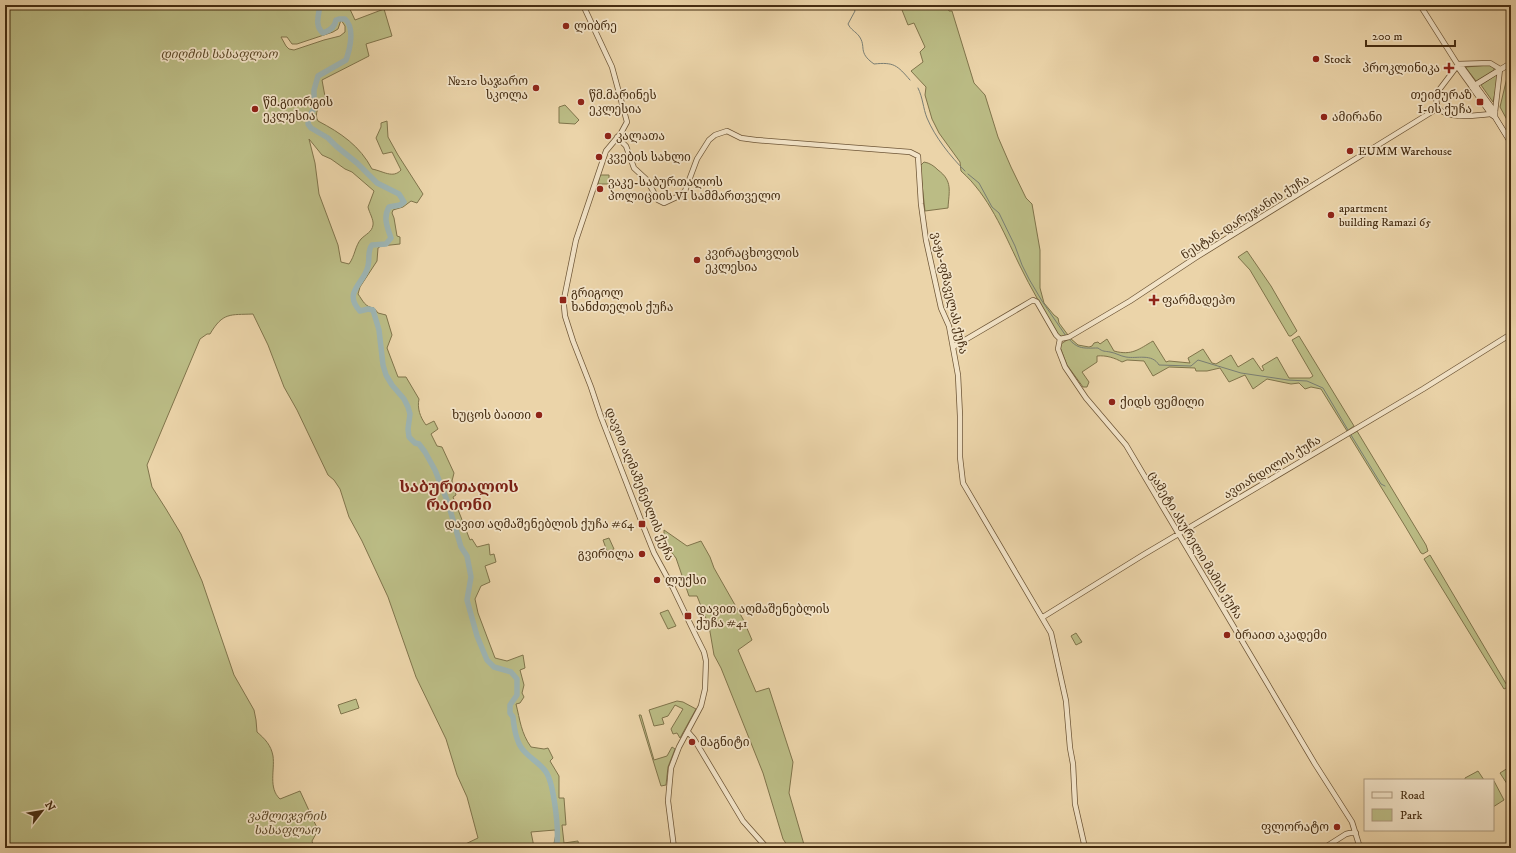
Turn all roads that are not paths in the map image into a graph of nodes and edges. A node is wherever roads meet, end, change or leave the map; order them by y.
1 (583, 5) edge
2 (1420, 5) edge
3 (1511, 63) edge
4 (1458, 65) junction
5 (1500, 70) junction
6 (1474, 86) junction
7 (1438, 108) junction
8 (1494, 114) junction
9 (617, 137) junction
10 (1511, 143) edge
11 (1511, 334) edge
12 (1065, 338) junction
13 (953, 347) junction
14 (1178, 535) junction
15 (1043, 617) junction
16 (688, 732) junction
17 (1356, 833) junction
18 (674, 848) edge
19 (767, 848) edge
20 (1085, 848) edge
21 (1324, 848) edge
22 (1360, 848) edge

1 - 9 street
2 - 4 street
3 - 5 main road
4 - 5 street
4 - 6 street
4 - 7 street
5 - 6 main road
5 - 8 street
6 - 8 main road
7 - 8 street
7 - 12 street, ნესტან-დარეჯანის ქუჩა
8 - 10 main road
9 - 13 street, ვაჟა-ფშაველას ქუჩა
9 - 16 street, დავით აღმაშენებლის ქუჩა
11 - 14 street, ავთანდილის ქუჩა
12 - 13 street, ცამეტი ასურელი მამის ქუჩა
12 - 14 street, ცამეტი ასურელი მამის ქუჩა
13 - 15 street, ვაჟა-ფშაველას ქუჩა
14 - 15 street, ავთანდილის ქუჩა
14 - 17 street, ცამეტი ასურელი მამის ქუჩა
15 - 20 street
16 - 18 street, დავით აღმაშენებლის ქუჩა
16 - 19 street
17 - 21 street
17 - 22 street, ცამეტი ასურელი მამის ქუჩა

